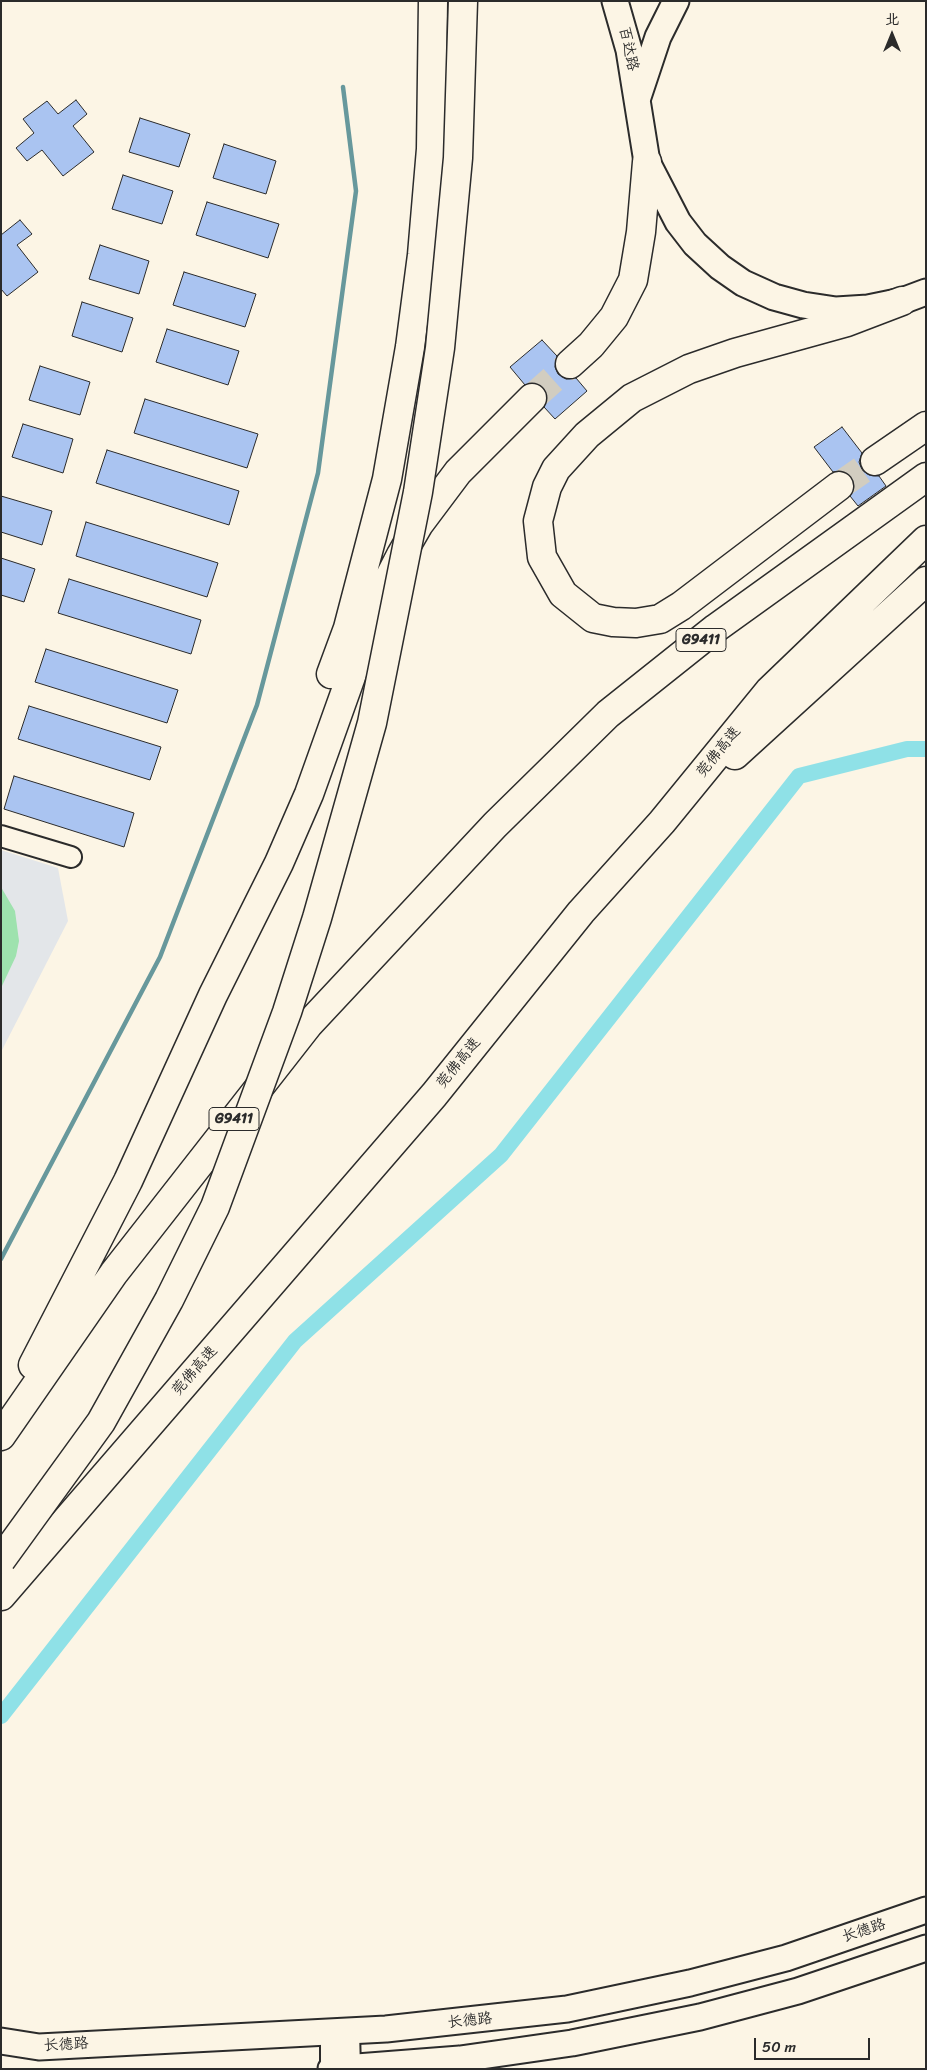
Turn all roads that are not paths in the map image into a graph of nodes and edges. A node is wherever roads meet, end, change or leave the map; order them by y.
1 (433, 1) edge
2 (463, 1) edge
3 (616, 1) edge
4 (676, 1) edge
5 (638, 97) junction
6 (647, 162) junction
7 (914, 296) edge
8 (570, 364) tunnel mouth
9 (532, 398) tunnel mouth
10 (926, 426) edge
11 (875, 461) tunnel mouth
12 (926, 476) edge
13 (839, 486) tunnel mouth
14 (926, 540) edge
15 (926, 581) edge
16 (662, 822) junction
17 (1, 836) edge
18 (71, 857) dead end
19 (213, 995) junction
20 (1, 1420) edge
21 (1, 1436) edge
22 (1, 1560) edge
23 (1, 1596) edge
24 (926, 1910) edge
25 (926, 1948) edge
26 (340, 2031) junction
27 (1, 2041) edge
28 (39, 2047) junction
29 (1, 2048) edge
30 (460, 2059) junction
31 (343, 2068) edge
32 (433, 2069) edge

1 - 19 highway
2 - 22 highway, bridge
3 - 5 main road, 百达路
4 - 5 main road
5 - 6 main road, 百达路
6 - 7 main road, 百达路
6 - 8 highway
7 - 13 highway
9 - 19 highway
10 - 11 highway
12 - 21 highway, G9411
14 - 16 highway, 莞佛高速
15 - 16 highway
16 - 23 highway, 莞佛高速
17 - 18 street
19 - 20 highway
24 - 26 main road, 长德路
25 - 30 main road
26 - 28 main road, 长德路
26 - 31 street
27 - 28 main road, 长德路
28 - 29 main road
30 - 31 main road
30 - 32 main road

